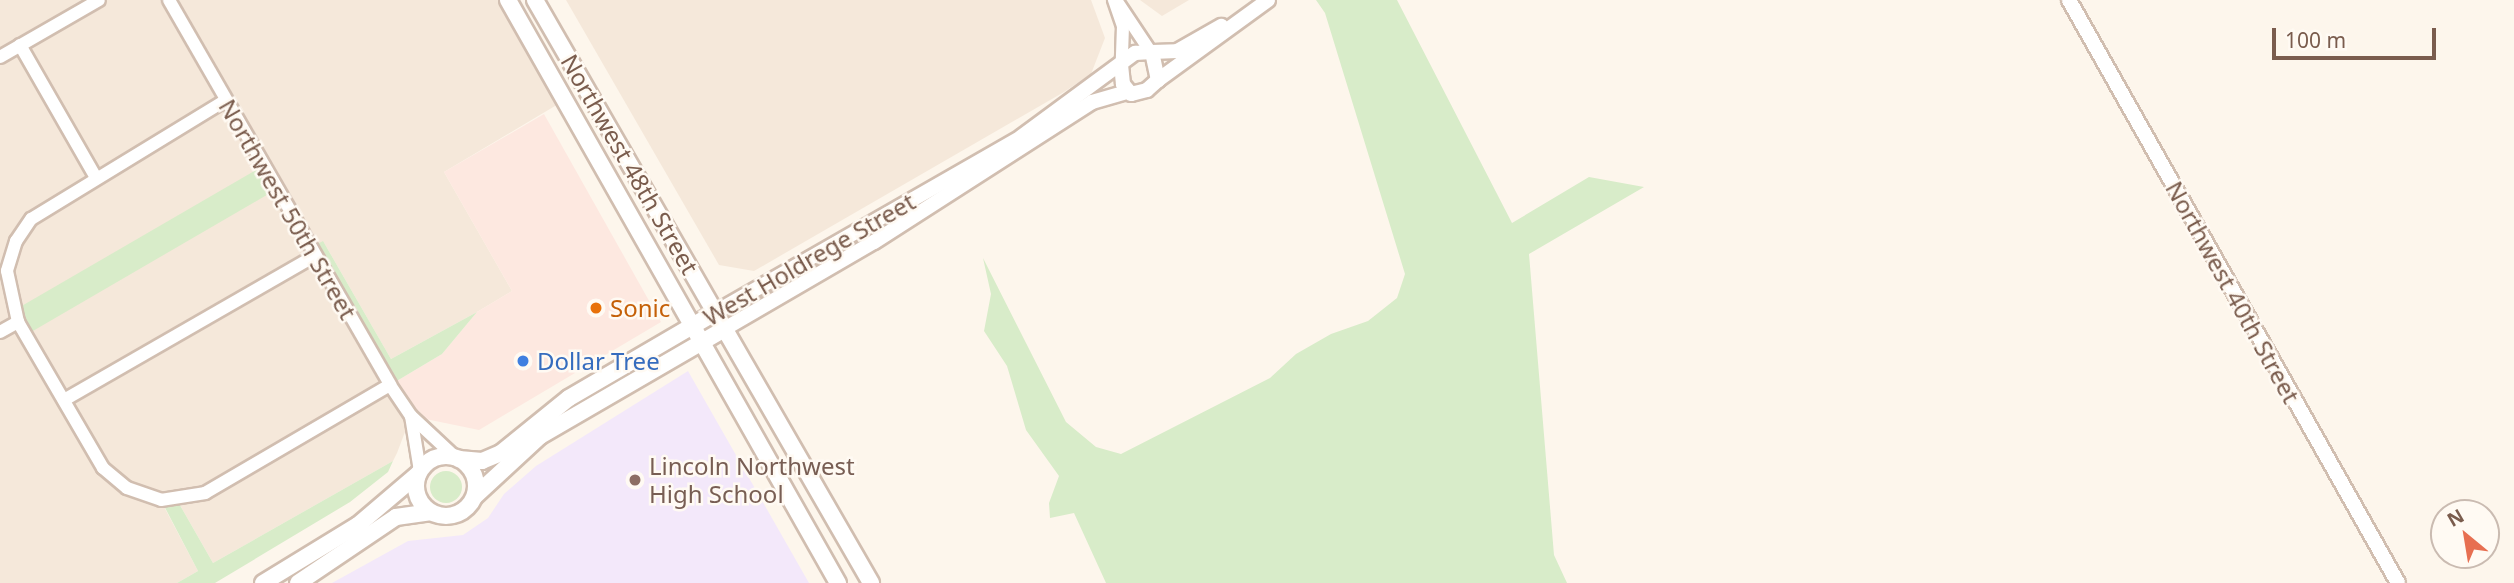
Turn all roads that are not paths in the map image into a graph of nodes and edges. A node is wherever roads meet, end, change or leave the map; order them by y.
1 (99, 0) edge
2 (169, 0) edge
3 (508, 0) edge
4 (535, 0) edge
5 (1115, 0) edge
6 (2069, 0) edge
7 (20, 45) junction
8 (1151, 52) junction
9 (0, 57) edge
10 (1122, 64) junction
11 (1158, 80) junction
12 (1128, 92) junction
13 (226, 100) junction
14 (95, 176) junction
15 (314, 256) junction
16 (716, 312) junction
17 (18, 321) junction
18 (692, 326) junction
19 (726, 328) junction
20 (0, 332) edge
21 (701, 342) junction
22 (390, 385) junction
23 (64, 400) junction
24 (411, 416) junction
25 (457, 458) junction
26 (419, 473) junction
27 (475, 496) junction
28 (430, 512) junction
29 (264, 583) edge
30 (298, 583) edge
31 (838, 583) edge
32 (871, 583) edge
33 (2398, 583) edge

1 - 7 street
2 - 13 street, Northwest 50th Street
3 - 18 main road, Northwest 48th Street
4 - 16 main road, Northwest 48th Street
5 - 8 street
5 - 10 street
6 - 33 street, Northwest 40th Street
7 - 9 street
7 - 14 street
8 - 10 street, West Holdrege Street
8 - 11 street
8 - 11 street
10 - 12 street
10 - 16 street, West Holdrege Street
11 - 12 street, West Holdrege Street
12 - 19 street, West Holdrege Street
13 - 14 street
13 - 15 street, Northwest 50th Street
14 - 17 street
15 - 22 street, Northwest 50th Street
15 - 23 street
16 - 18 main road, West Holdrege Street
16 - 19 main road, Northwest 48th Street
17 - 20 street
17 - 23 street
18 - 21 main road, Northwest 48th Street
18 - 25 main road, West Holdrege Street
19 - 21 main road, West Holdrege Street
19 - 32 main road, Northwest 48th Street
21 - 27 main road, West Holdrege Street
21 - 31 main road, Northwest 48th Street
22 - 23 street
22 - 24 street, Northwest 50th Street
24 - 25 street, Northwest 50th Street
24 - 26 street, Northwest 50th Street
25 - 26 main road
25 - 27 main road
26 - 28 main road
26 - 29 main road
27 - 28 main road
28 - 30 main road

